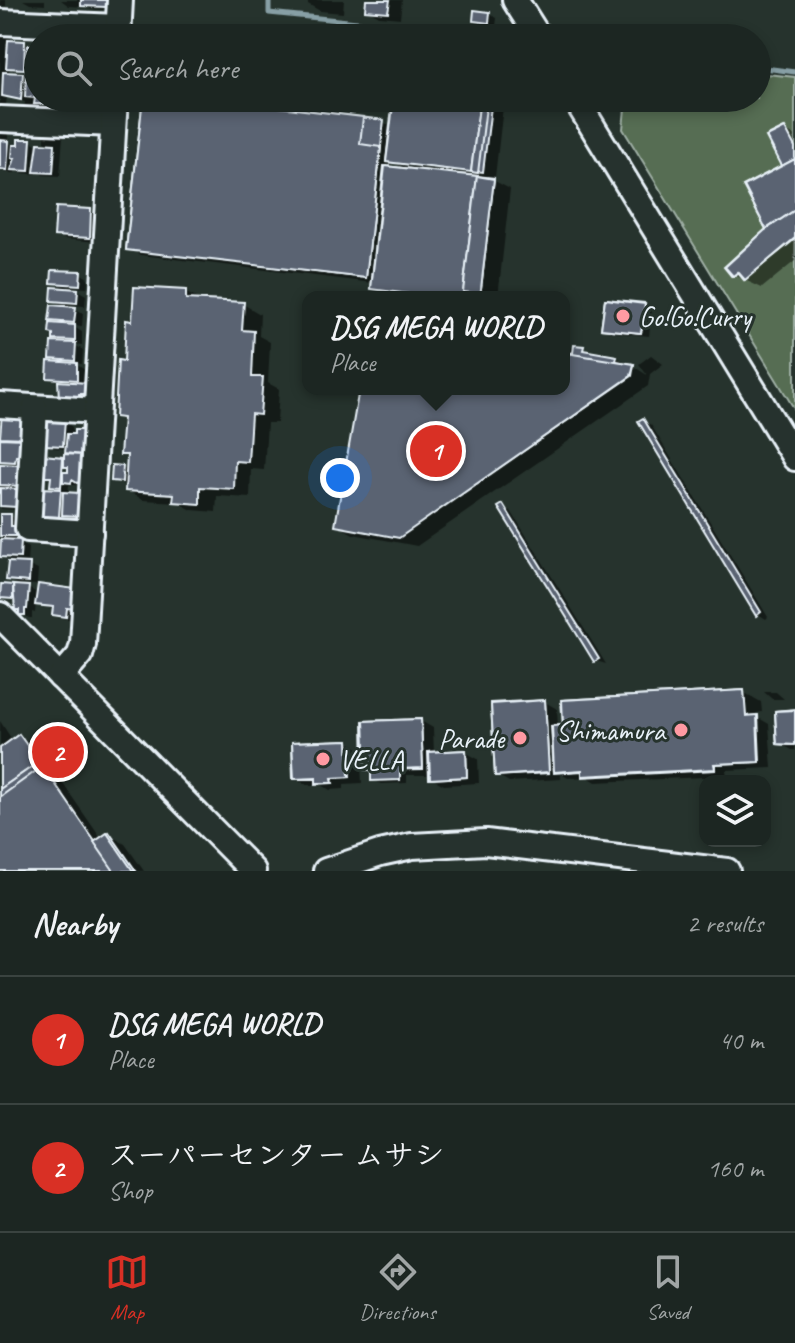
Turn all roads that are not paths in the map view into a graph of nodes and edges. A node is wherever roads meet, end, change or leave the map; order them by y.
1 (120, 0) edge
2 (515, 0) edge
3 (0, 22) edge
4 (24, 24) edge
5 (118, 24) edge
6 (530, 24) edge
7 (114, 112) edge
8 (584, 112) edge
9 (0, 119) edge
10 (113, 124) junction
11 (0, 405) edge
12 (35, 408) junction
13 (96, 411) junction
14 (795, 458) edge
15 (90, 533) junction
16 (0, 615) edge
17 (61, 677) junction
18 (654, 867) edge
19 (253, 871) edge
20 (326, 871) edge
21 (727, 871) edge

1 - 5 street
2 - 6 street
3 - 4 street
7 - 10 street
8 - 14 street
9 - 10 street
10 - 13 street
11 - 12 street
12 - 13 street
12 - 15 street
13 - 15 street
15 - 17 street
16 - 17 street
17 - 19 street
18 - 20 street
18 - 21 street

